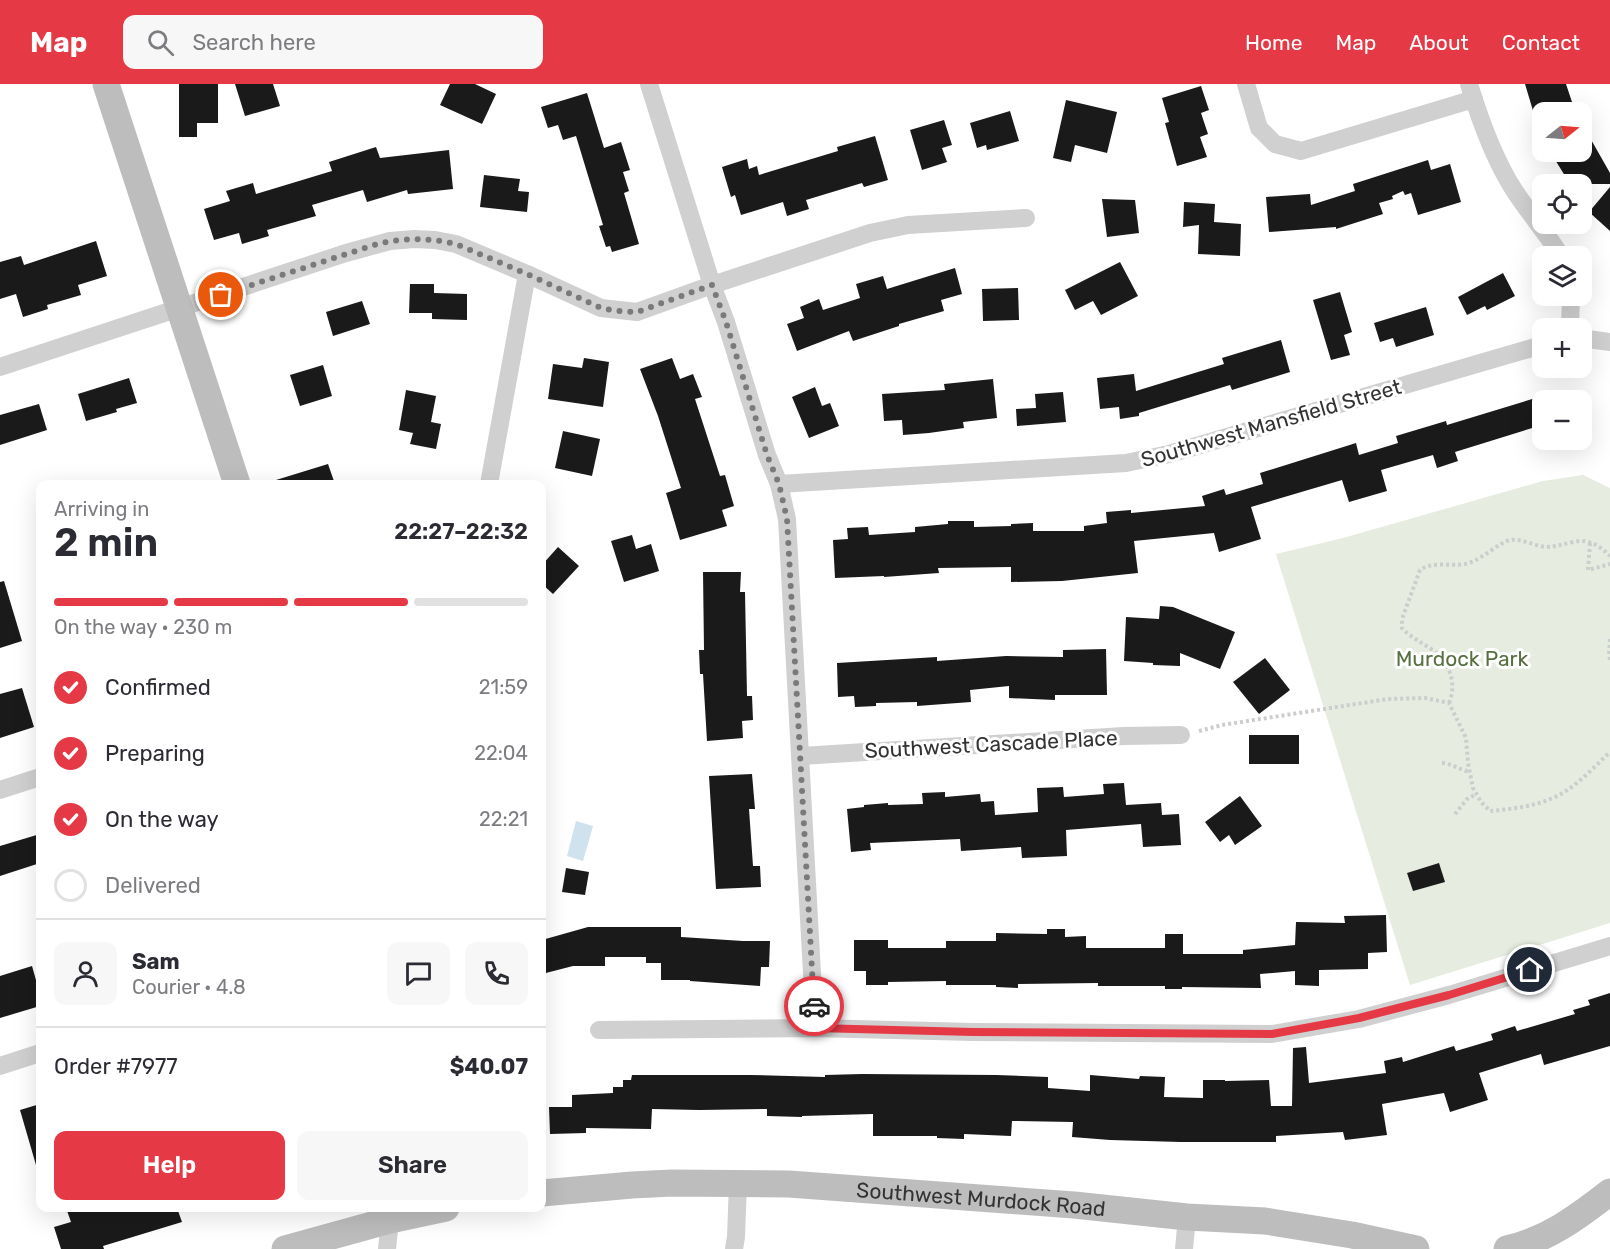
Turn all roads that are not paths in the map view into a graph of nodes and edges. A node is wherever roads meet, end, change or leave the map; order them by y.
1 (106, 84) edge
2 (649, 84) edge
3 (1246, 84) edge
4 (1471, 92) edge
5 (1026, 218) dead end
6 (1554, 246) edge
7 (527, 274) junction
8 (712, 285) junction
9 (180, 309) junction
10 (1592, 340) edge
11 (1610, 342) edge
12 (1532, 348) edge
13 (0, 368) edge
14 (236, 480) edge
15 (490, 480) edge
16 (779, 484) junction
17 (1180, 735) road end
18 (801, 756) junction
19 (36, 778) edge
20 (0, 790) edge
21 (1610, 946) edge
22 (815, 1028) junction
23 (599, 1030) dead end
24 (36, 1054) edge
25 (0, 1066) edge
26 (738, 1183) junction
27 (1610, 1192) edge
28 (546, 1193) edge
29 (409, 1212) edge
30 (391, 1214) edge
31 (1187, 1217) junction
32 (285, 1249) edge
33 (387, 1249) edge
34 (734, 1249) edge
35 (1184, 1249) edge
36 (1416, 1249) edge
37 (1507, 1249) edge

1 - 9 main road
2 - 8 street
3 - 4 street
4 - 6 street
5 - 8 street
7 - 8 street
7 - 9 street
7 - 15 street
8 - 16 street
9 - 13 street
9 - 14 main road
10 - 11 street
12 - 16 street, Southwest Mansfield Street
16 - 18 street
17 - 18 street, Southwest Cascade Place
18 - 22 street
19 - 20 street
21 - 22 street
22 - 23 street
24 - 25 street
26 - 28 main road, Southwest Murdock Road
26 - 31 main road, Southwest Murdock Road
26 - 34 street
27 - 37 main road
29 - 30 main road
30 - 32 main road
30 - 33 street
31 - 35 street
31 - 36 main road, Southwest Murdock Road

